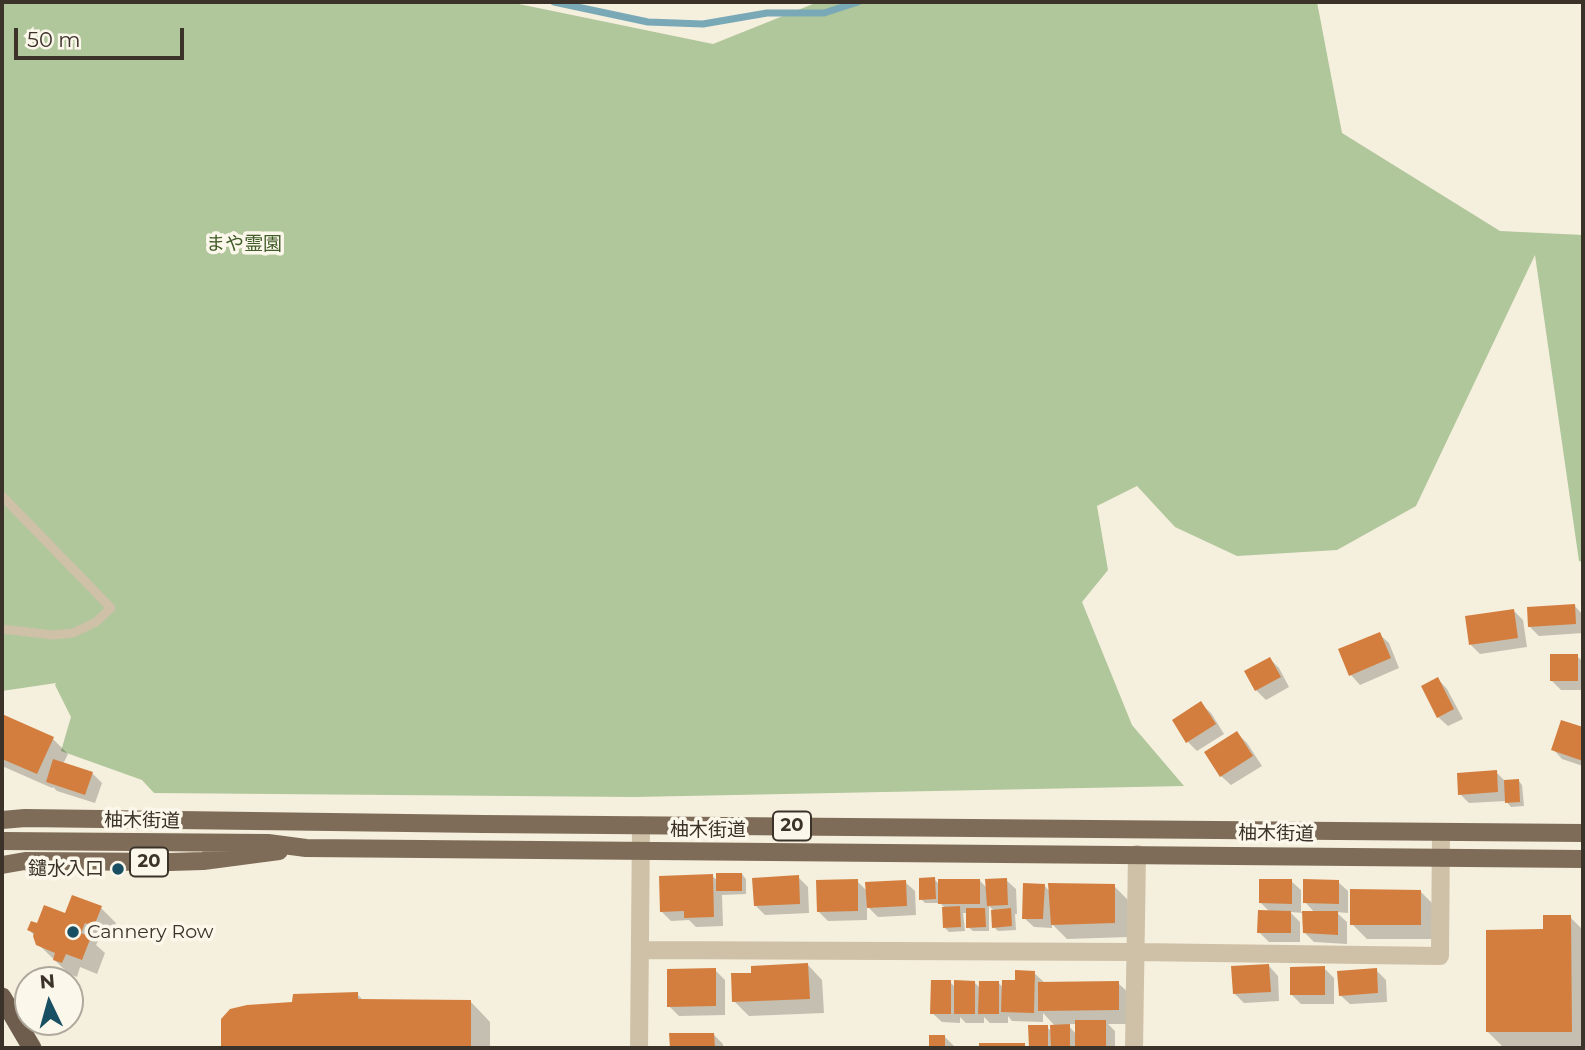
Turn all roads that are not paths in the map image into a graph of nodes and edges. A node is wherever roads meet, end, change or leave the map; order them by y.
1 (2, 496) edge
2 (2, 629) edge
3 (2, 820) edge
4 (641, 825) junction
5 (1441, 832) junction
6 (1583, 833) edge
7 (2, 841) edge
8 (296, 848) junction
9 (641, 851) junction
10 (1137, 854) junction
11 (1441, 857) junction
12 (1583, 859) edge
13 (2, 864) edge
14 (640, 950) junction
15 (1136, 953) junction
16 (2, 997) edge
17 (32, 1048) edge
18 (639, 1048) edge
19 (1135, 1048) edge

1 - 2 lane
3 - 4 main road, 柚木街道 / 20
4 - 5 main road, 柚木街道 / 20
4 - 9 street
5 - 6 main road, 柚木街道 / 20
5 - 11 street
7 - 8 main road, 柚木街道 / 20
8 - 9 main road, 柚木街道 / 20
8 - 13 main road, 20
9 - 10 main road, 柚木街道 / 20
9 - 14 street
10 - 11 main road, 柚木街道 / 20
10 - 15 street
11 - 12 main road, 柚木街道 / 20
11 - 15 street
14 - 15 street
14 - 18 street
15 - 19 street
16 - 17 highway

